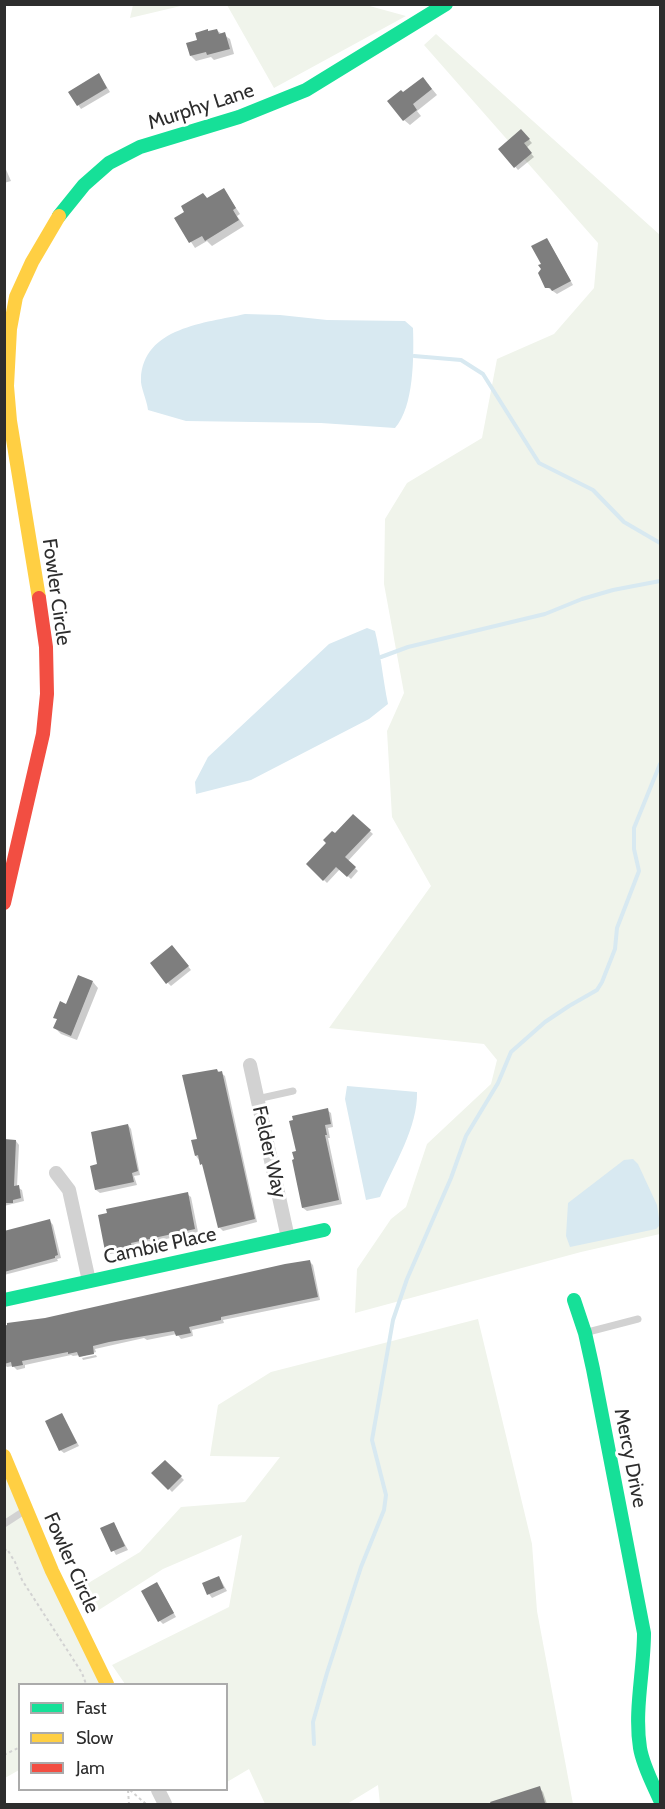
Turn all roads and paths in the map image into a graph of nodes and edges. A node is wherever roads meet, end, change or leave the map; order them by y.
1 (446, 4) edge
2 (10, 295) edge
3 (4, 903) edge
4 (250, 1065) dead end
5 (293, 1091) dead end
6 (257, 1099) junction
7 (57, 1173) dead end
8 (324, 1230) dead end
9 (288, 1238) junction
10 (89, 1281) junction
11 (4, 1300) edge
12 (574, 1300) dead end
13 (638, 1319) dead end
14 (585, 1333) junction
15 (4, 1456) edge
16 (26, 1509) junction
17 (4, 1524) edge
18 (4, 1551) edge
19 (86, 1683) edge
20 (107, 1683) edge
21 (18, 1748) edge
22 (4, 1755) edge
23 (130, 1791) edge
24 (660, 1800) edge
25 (146, 1804) edge

1 - 2 street, Murphy Lane
2 - 3 street, Fowler Circle
4 - 6 street, Felder Way
5 - 6 lane
6 - 9 street, Felder Way
7 - 10 street
8 - 9 street, Cambie Place
9 - 10 street, Cambie Place
10 - 11 street, Cambie Place
12 - 14 street, Mercy Drive
13 - 14 lane
14 - 24 street, Mercy Drive
15 - 16 street, Fowler Circle
16 - 17 lane
16 - 20 street, Fowler Circle
18 - 19 path
21 - 22 path
23 - 25 path

